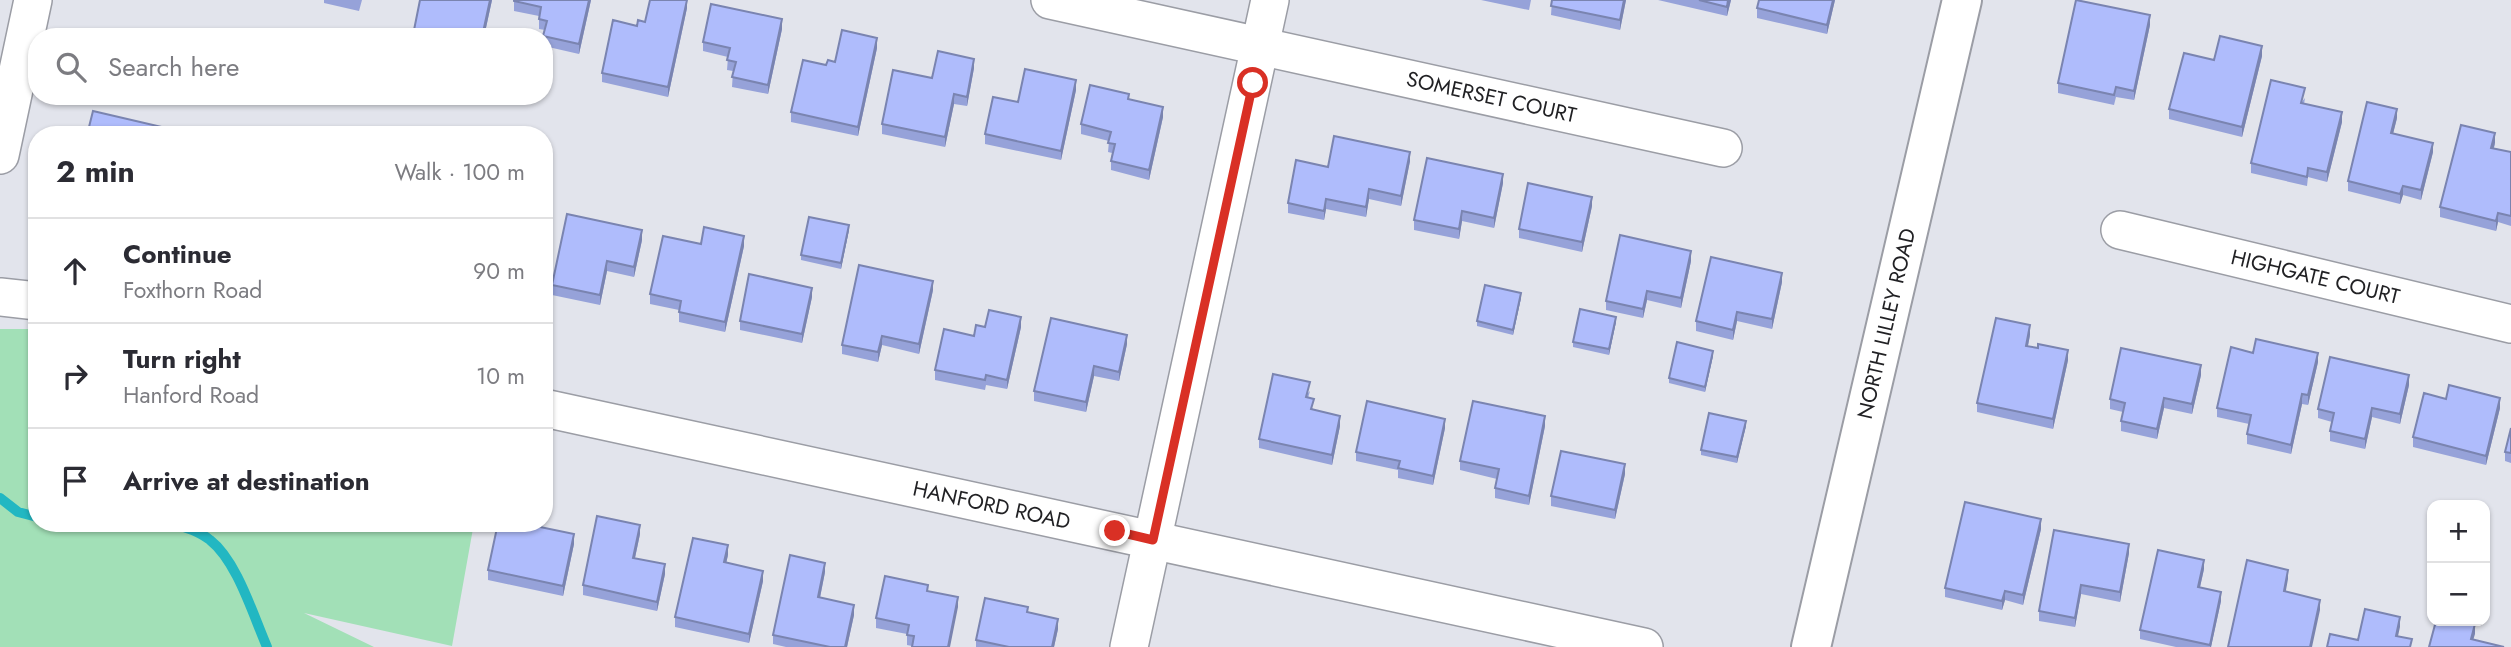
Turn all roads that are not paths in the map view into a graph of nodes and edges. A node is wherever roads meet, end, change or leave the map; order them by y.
1 (33, 0) edge
2 (1050, 0) edge
3 (1270, 0) edge
4 (1962, 0) edge
5 (1261, 46) junction
6 (1723, 148) dead end
7 (0, 155) edge
8 (2120, 230) dead end
9 (0, 297) edge
10 (28, 300) edge
11 (2511, 324) edge
12 (553, 410) edge
13 (1153, 540) junction
14 (1129, 647) edge
15 (1644, 647) edge
16 (1811, 647) edge

1 - 7 street
2 - 5 street, SOMERSET COURT
3 - 5 street
4 - 16 street, NORTH LILLEY ROAD
5 - 6 street, SOMERSET COURT
5 - 13 street
8 - 11 street, HIGHGATE COURT
9 - 10 street
12 - 13 street, HANFORD ROAD
13 - 14 street
13 - 15 street, HANFORD ROAD

